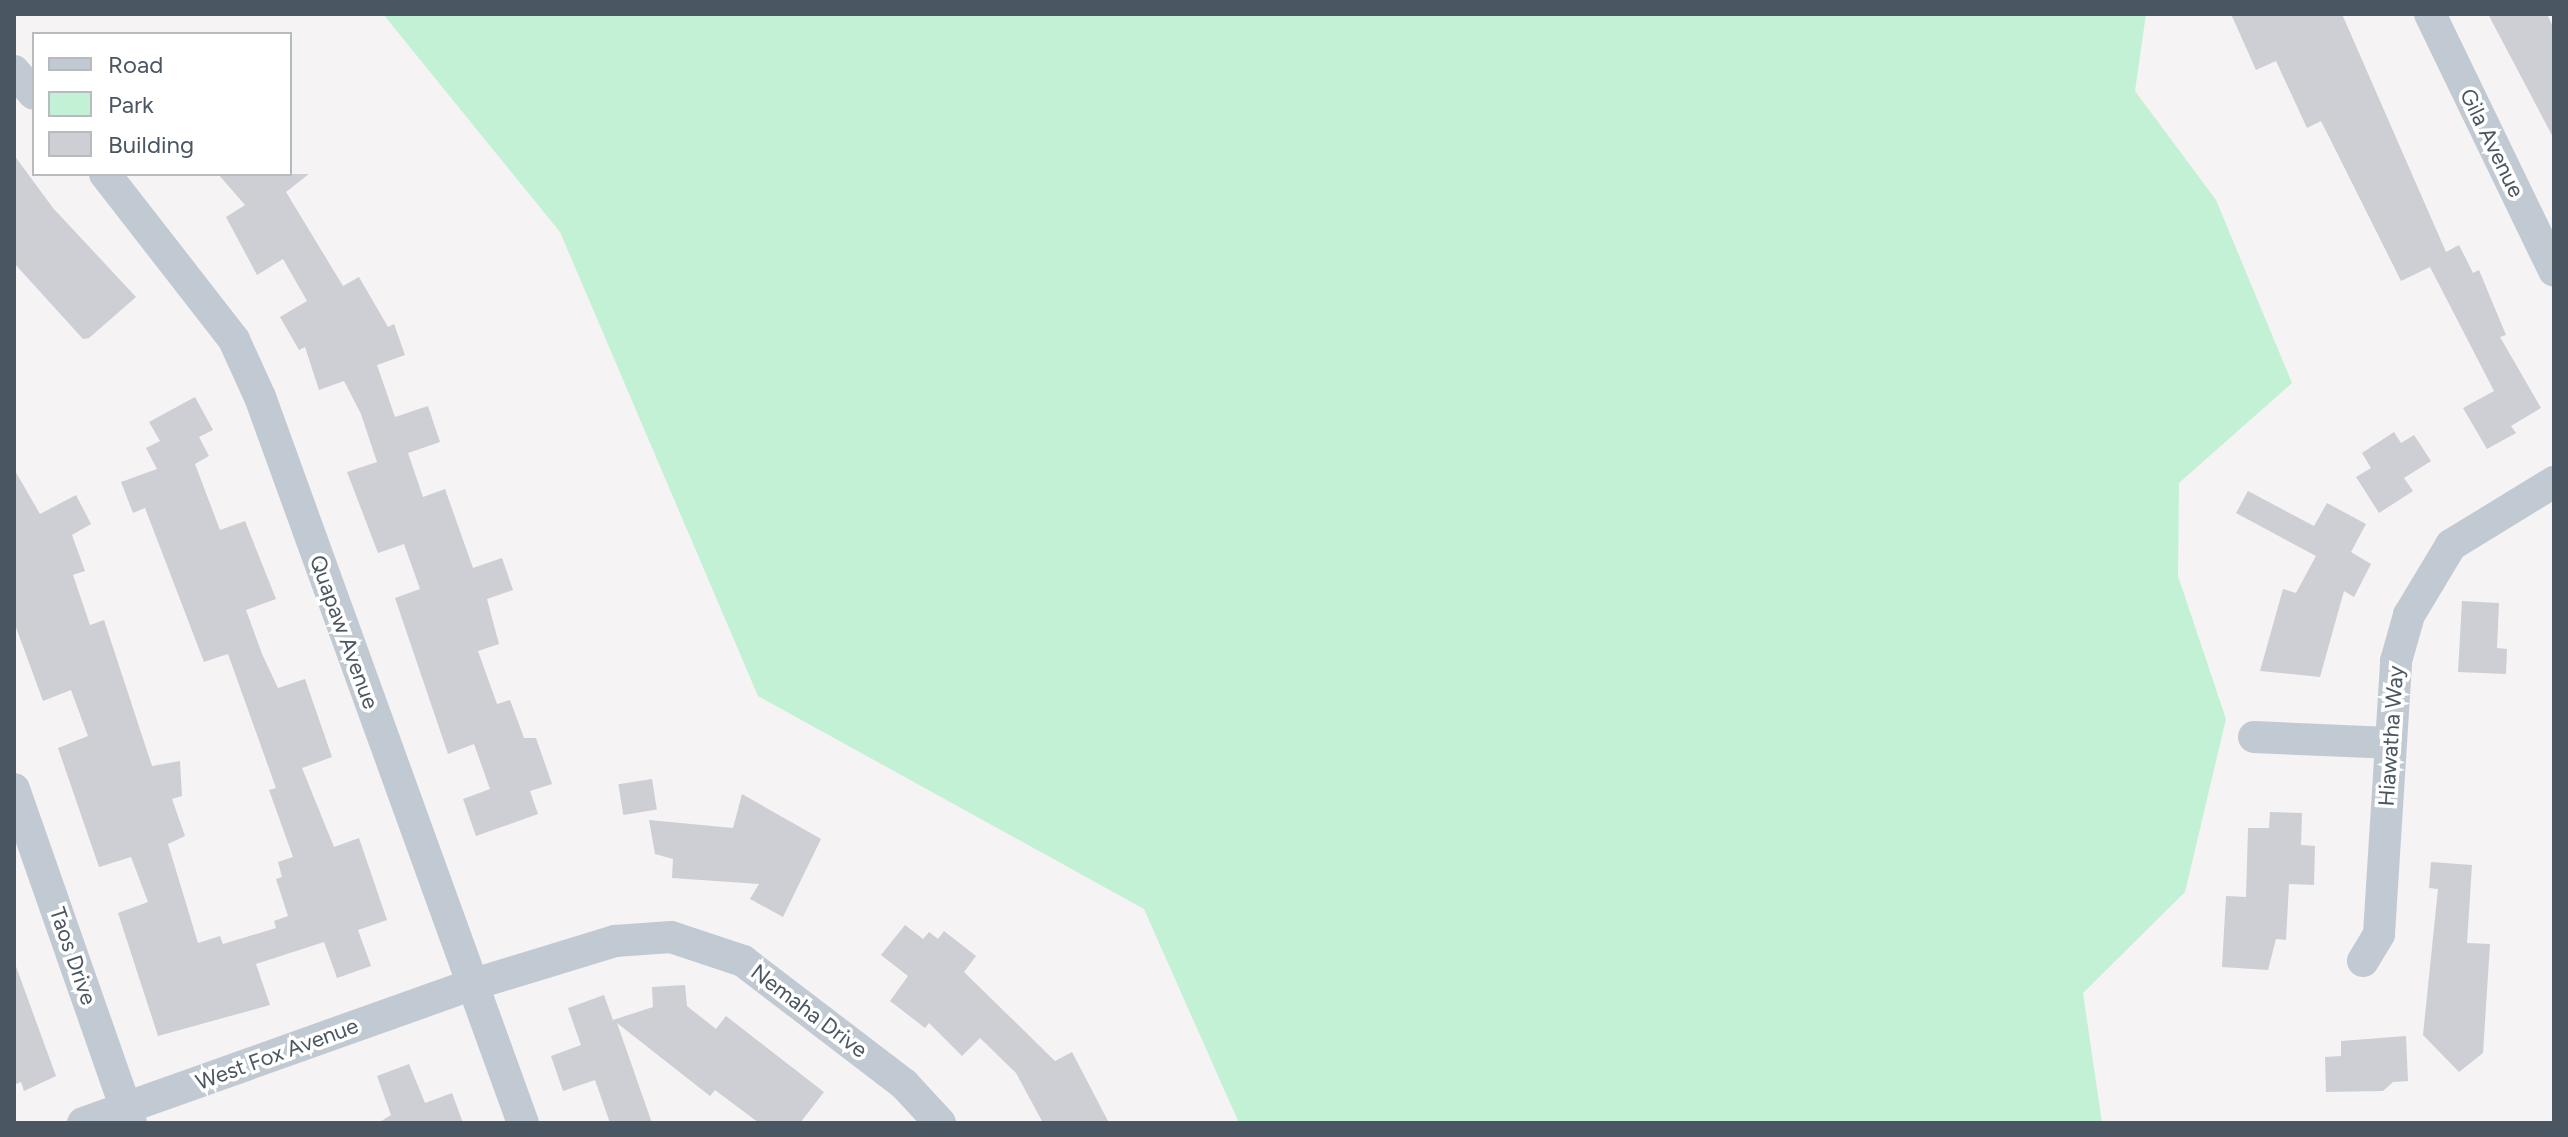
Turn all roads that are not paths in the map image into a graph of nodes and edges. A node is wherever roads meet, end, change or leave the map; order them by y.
1 (2430, 14) edge
2 (14, 71) edge
3 (32, 92) edge
4 (107, 176) edge
5 (2554, 271) edge
6 (2554, 482) edge
7 (2254, 737) dead end
8 (2389, 743) junction
9 (14, 789) edge
10 (2363, 961) dead end
11 (471, 985) junction
12 (128, 1115) edge
13 (83, 1123) edge
14 (523, 1123) edge
15 (940, 1123) edge

1 - 5 street, Gila Avenue
2 - 3 street
4 - 11 street, Quapaw Avenue
6 - 8 street, Hiawatha Way
7 - 8 street
8 - 10 street, Hiawatha Way
9 - 12 street, Taos Drive
11 - 12 street, West Fox Avenue
11 - 14 street, Quapaw Avenue
11 - 15 street, Nemaha Drive
12 - 13 street, West Fox Avenue

